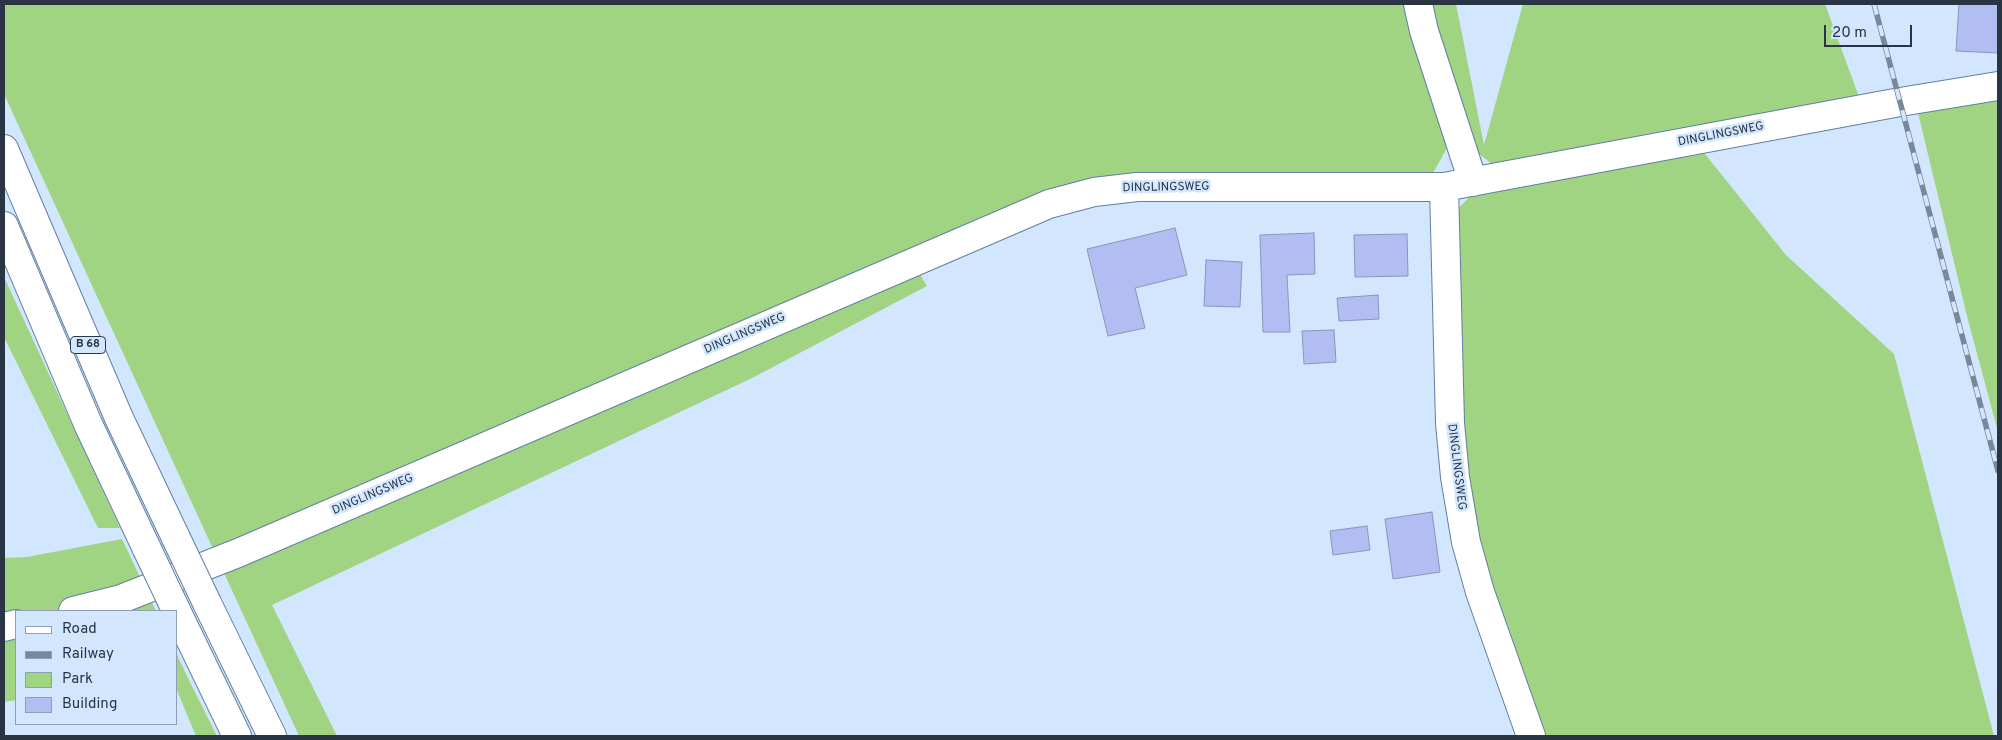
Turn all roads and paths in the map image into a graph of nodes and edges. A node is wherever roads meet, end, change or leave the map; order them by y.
1 (1418, 4) edge
2 (1998, 86) edge
3 (4, 149) edge
4 (1473, 182) junction
5 (1444, 187) junction
6 (4, 226) edge
7 (77, 610) edge
8 (176, 610) edge
9 (178, 614) edge
10 (237, 736) edge
11 (272, 736) edge
12 (1531, 736) edge

1 - 4 main road
2 - 4 main road, DINGLINGSWEG
3 - 11 main road, B 68, bridge
4 - 5 main road, DINGLINGSWEG
5 - 7 main road, DINGLINGSWEG
5 - 12 main road, DINGLINGSWEG
6 - 8 main road, B 68, bridge
9 - 10 main road, B 68

